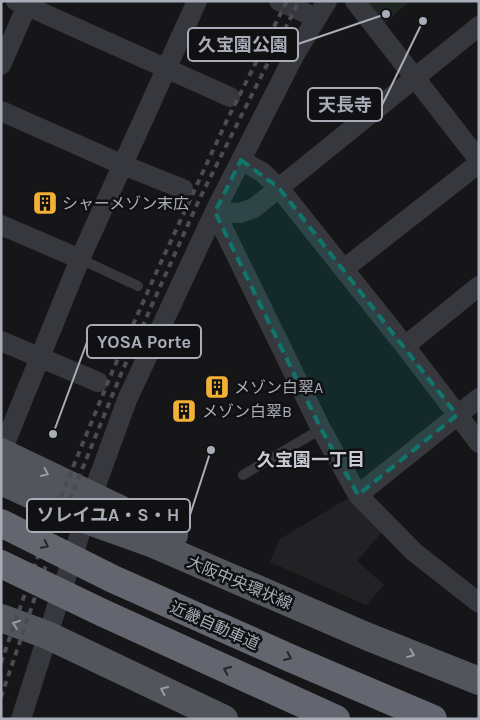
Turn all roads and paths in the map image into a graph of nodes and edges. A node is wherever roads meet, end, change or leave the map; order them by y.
1 (198, 1) edge
2 (278, 1) edge
3 (355, 1) edge
4 (24, 3) edge
5 (322, 10) edge
6 (479, 26) edge
7 (1, 66) edge
8 (167, 69) junction
9 (415, 79) junction
10 (230, 97) dead end
11 (1, 111) edge
12 (241, 160) junction
13 (479, 161) edge
14 (123, 165) junction
15 (279, 188) junction
16 (183, 189) dead end
17 (215, 212) junction
18 (1, 225) edge
19 (80, 259) junction
20 (344, 269) junction
21 (138, 286) dead end
22 (479, 286) edge
23 (1, 341) edge
24 (405, 346) junction
25 (40, 358) junction
26 (98, 382) dead end
27 (479, 398) edge
28 (457, 415) junction
29 (321, 429) junction
30 (479, 443) edge
31 (1, 452) edge
32 (243, 475) dead end
33 (1, 481) edge
34 (358, 495) junction
35 (88, 507) junction
36 (1, 523) edge
37 (1, 564) edge
38 (479, 603) edge
39 (1, 618) edge
40 (47, 635) junction
41 (479, 681) edge
42 (21, 719) edge
43 (224, 719) edge
44 (336, 719) edge
45 (433, 719) edge

1 - 8 street
2 - 5 street
3 - 9 street
4 - 7 street
4 - 8 street
5 - 12 street
6 - 9 street
8 - 10 street
8 - 14 street
9 - 13 street
9 - 15 street
11 - 14 street
12 - 15 street
12 - 17 street
13 - 20 street
14 - 16 street
14 - 19 street
15 - 17 street
15 - 20 street
17 - 29 street
17 - 35 street
18 - 19 street
19 - 21 lane
19 - 25 street
20 - 24 street
22 - 24 street
23 - 25 street
24 - 28 street
25 - 26 street
25 - 31 street
27 - 28 street
28 - 30 street
28 - 34 street
29 - 32 lane
29 - 34 street
31 -> 35 main road
33 - 35 main road, 大阪中央環状線
34 - 38 street
35 - 40 street
35 -> 41 main road, 大阪中央環状線
36 -> 45 highway, 近畿自動車道, bridge
44 -> 37 highway, bridge
40 -> 39 main road
40 - 42 street
43 -> 40 main road

